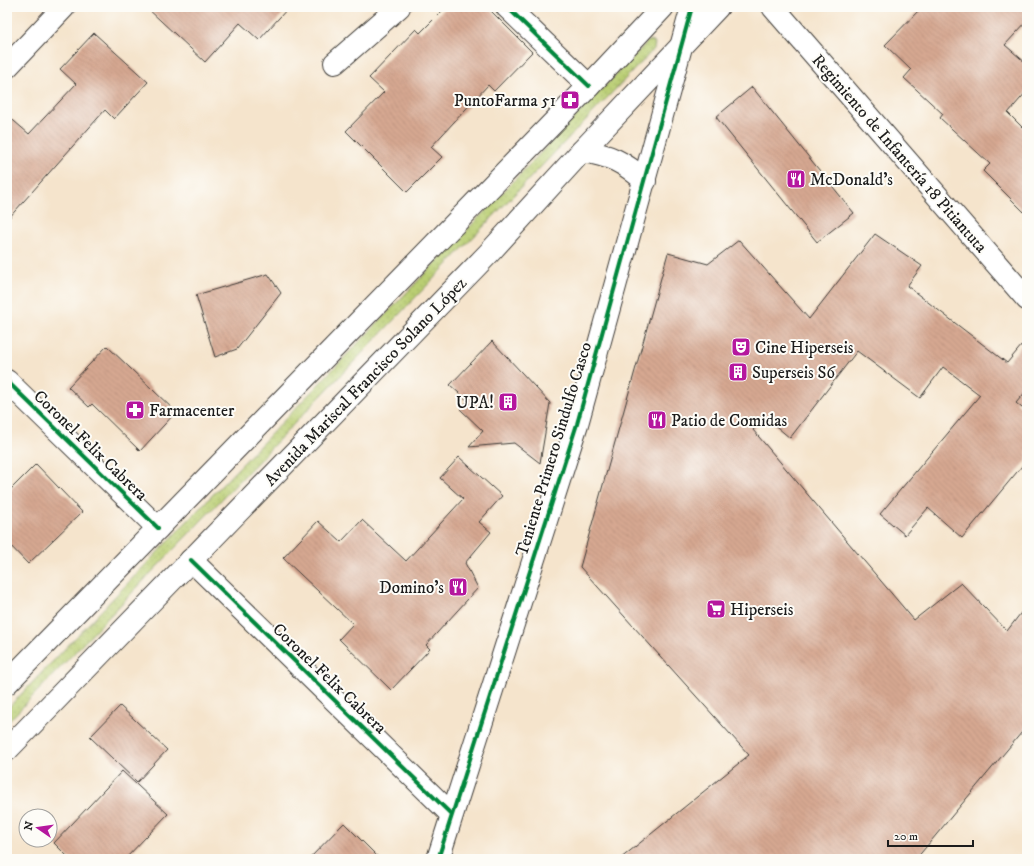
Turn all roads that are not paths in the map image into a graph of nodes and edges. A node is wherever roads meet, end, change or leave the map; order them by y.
1 (64, 7) edge
2 (399, 7) edge
3 (507, 7) edge
4 (663, 7) edge
5 (692, 7) edge
6 (718, 7) edge
7 (773, 7) edge
8 (683, 43) junction
9 (335, 63) dead end
10 (7, 67) edge
11 (589, 86) junction
12 (582, 151) junction
13 (645, 181) junction
14 (1027, 299) edge
15 (7, 381) edge
16 (158, 528) junction
17 (191, 560) junction
18 (7, 683) edge
19 (7, 750) edge
20 (451, 814) junction
21 (438, 859) edge

1 - 10 main road
2 - 9 main road
3 - 11 main road
4 - 11 main road
5 - 8 main road, Teniente Primero Sindulfo Casco
6 - 8 main road, Avenida Mariscal Francisco Solano López
7 - 14 main road, Regimiento de Infantería 18 Pitiantuta
8 - 12 main road, Avenida Mariscal Francisco Solano López
8 - 13 main road, Teniente Primero Sindulfo Casco
11 - 16 main road
12 - 13 main road
12 - 17 main road, Avenida Mariscal Francisco Solano López
13 - 20 main road, Teniente Primero Sindulfo Casco
15 - 16 main road, Coronel Felix Cabrera
16 - 18 main road
17 - 19 main road, Avenida Mariscal Francisco Solano López
17 - 20 main road, Coronel Felix Cabrera
20 - 21 main road, Teniente Primero Sindulfo Casco

